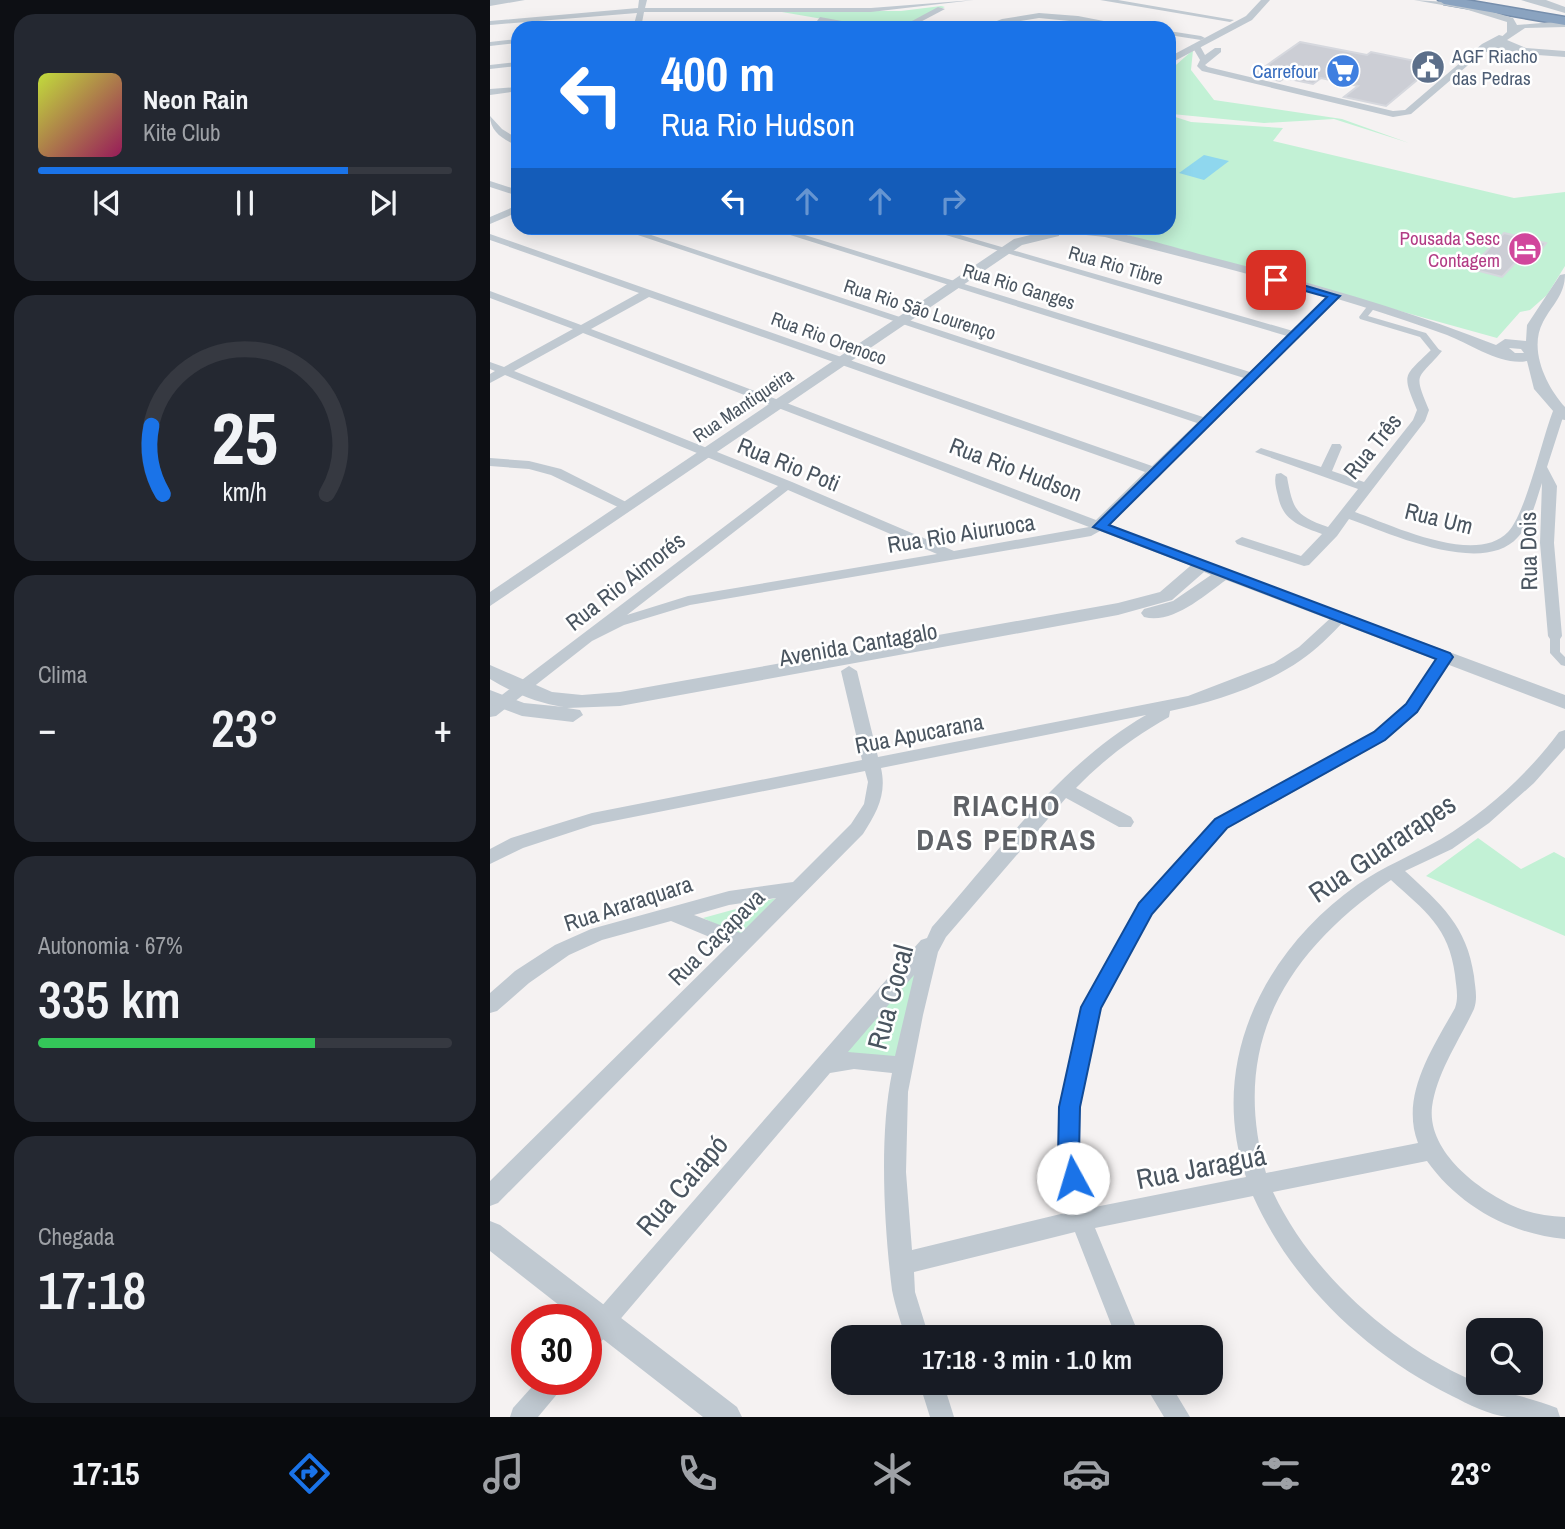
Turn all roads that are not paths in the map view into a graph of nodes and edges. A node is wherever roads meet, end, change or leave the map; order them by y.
1 (521, 0) edge
2 (643, 0) edge
3 (897, 0) edge
4 (970, 0) edge
5 (1104, 0) edge
6 (1418, 0) edge
7 (1444, 0) edge
8 (1477, 0) edge
9 (1525, 0) edge
10 (1557, 0) edge
11 (1135, 1) edge
12 (490, 3) edge
13 (1463, 3) edge
14 (953, 4) junction
15 (1258, 6) edge
16 (901, 9) junction
17 (640, 10) junction
18 (750, 10) junction
19 (1550, 15) junction
20 (1565, 17) edge
21 (1230, 20) junction
22 (511, 21) edge
23 (513, 21) edge
24 (638, 21) edge
25 (823, 21) edge
26 (918, 21) edge
27 (1000, 21) edge
28 (1088, 21) edge
29 (490, 23) edge
30 (1176, 36) edge
31 (1507, 38) junction
32 (511, 42) edge
33 (490, 44) edge
34 (1195, 45) junction
35 (1218, 50) dead end
36 (1524, 51) junction
37 (1565, 53) edge
38 (1475, 55) junction
39 (1176, 57) edge
40 (1204, 60) junction
41 (511, 65) edge
42 (490, 67) edge
43 (511, 90) edge
44 (490, 92) edge
45 (490, 118) edge
46 (511, 139) edge
47 (490, 184) edge
48 (511, 191) edge
49 (511, 211) edge
50 (490, 221) edge
51 (642, 235) edge
52 (797, 235) edge
53 (951, 235) edge
54 (1021, 235) edge
55 (1047, 235) edge
56 (1118, 235) edge
57 (490, 237) edge
58 (1018, 242) junction
59 (1005, 251) junction
60 (1565, 278) edge
61 (955, 284) junction
62 (650, 292) junction
63 (490, 294) edge
64 (1335, 296) junction
65 (1372, 306) junction
66 (899, 320) junction
67 (1534, 325) junction
68 (581, 329) junction
69 (1295, 335) junction
70 (1506, 348) junction
71 (1436, 351) joint
72 (1532, 353) junction
73 (841, 361) junction
74 (490, 365) edge
75 (506, 370) junction
76 (1535, 376) junction
77 (1254, 377) junction
78 (490, 379) edge
79 (776, 405) junction
80 (1562, 414) edge
81 (1207, 422) junction
82 (1336, 447) dead end
83 (1261, 452) dead end
84 (706, 453) junction
85 (493, 466) edge
86 (1541, 468) junction
87 (1156, 472) junction
88 (1325, 473) junction
89 (1281, 477) dead end
90 (787, 485) junction
91 (1364, 487) junction
92 (626, 506) junction
93 (1346, 513) junction
94 (1100, 527) junction
95 (1332, 533) junction
96 (1242, 541) dead end
97 (956, 557) junction
98 (1202, 565) junction
99 (1226, 573) junction
100 (490, 600) edge
101 (1340, 617) junction
102 (1555, 636) joint
103 (590, 637) junction
104 (1445, 657) junction
105 (1565, 663) edge
106 (490, 671) edge
107 (849, 671) junction
108 (520, 690) junction
109 (1191, 701) junction
110 (1565, 702) edge
111 (494, 704) edge
112 (1565, 736) edge
113 (873, 766) junction
114 (1064, 789) junction
115 (1125, 822) dead end
116 (490, 857) edge
117 (1392, 870) junction
118 (799, 888) junction
119 (669, 913) junction
120 (939, 932) junction
121 (745, 943) junction
122 (490, 1005) edge
123 (823, 1066) junction
124 (902, 1066) junction
125 (1430, 1150) junction
126 (1258, 1186) junction
127 (490, 1196) edge
128 (1081, 1220) junction
129 (1565, 1228) edge
130 (490, 1234) edge
131 (902, 1264) junction
132 (565, 1304) edge
133 (602, 1324) edge
134 (914, 1325) edge
135 (1123, 1325) edge
136 (602, 1337) edge
137 (542, 1395) edge
138 (935, 1395) edge
139 (1164, 1395) edge
140 (523, 1417) edge
141 (727, 1417) edge
142 (942, 1417) edge
143 (1178, 1417) edge
144 (1548, 1417) edge

1 - 12 street
2 - 17 street
3 - 16 street
4 - 14 street
5 - 11 street
6 - 13 street
7 - 20 highway
8 - 19 highway
9 - 20 street
10 - 20 street
11 - 21 street
13 - 19 highway
13 - 20 street
13 - 31 street
14 - 16 street
14 - 26 street
15 - 21 street
15 - 34 street
16 - 18 street
17 - 18 street
17 - 23 street
17 - 24 street
18 - 25 street
19 - 20 highway
20 - 31 street
21 - 34 street
22 - 29 street
27 - 28 street
30 - 34 street
31 - 36 street
31 - 37 street
31 - 38 street
32 - 33 street
34 - 39 street
34 - 40 street
35 - 40 street
36 - 37 street
36 - 38 street
38 - 40 street
41 - 42 street
43 - 44 street
45 - 46 street
47 - 48 street
49 - 50 street
51 - 66 street, Rua Rio São Lourenço
52 - 61 street, Rua Rio Ganges
53 - 59 street, Rua Rio Tibre
54 - 58 street
55 - 58 street, Rua Mantiqueira
56 - 64 street, Rua Mantiqueira
57 - 62 street, Rua Rio Orenoco
58 - 59 street, Rua Mantiqueira
59 - 61 street, Rua Mantiqueira
59 - 69 street, Rua Rio Tibre
60 - 67 street
61 - 66 street, Rua Mantiqueira
61 - 77 street, Rua Rio Ganges
62 - 68 street
62 - 73 street, Rua Rio Orenoco
63 - 68 street, Rua Rio Hudson
64 - 65 street, Rua Mantiqueira
64 - 69 street, Rua Rio Aiuruoca
65 - 70 street, Rua Mantiqueira
65 - 71 street
66 - 73 street, Rua Mantiqueira
66 - 81 street, Rua Rio São Lourenço
67 - 70 street
67 - 72 street
68 - 75 street
68 - 79 street, Rua Rio Hudson
69 - 77 street, Rua Rio Aiuruoca
70 - 72 street
70 - 76 street
71 - 91 street, Rua Três
72 - 76 street
73 - 79 street, Rua Mantiqueira
73 - 87 street, Rua Rio Orenoco
74 - 75 street, Rua Rio Poti
75 - 78 street
75 - 84 street, Rua Rio Poti
76 - 80 street
77 - 81 street, Rua Rio Aiuruoca
79 - 84 street, Rua Mantiqueira
79 - 94 street, Rua Rio Hudson
80 - 86 street, Rua Um
81 - 87 street, Rua Rio Aiuruoca
82 - 88 street
83 - 88 street
84 - 90 street, Rua Rio Poti
84 - 92 street, Rua Mantiqueira
85 - 92 street
86 - 93 street, Rua Um
86 - 102 street, Rua Dois
87 - 94 street, Rua Rio Aiuruoca
88 - 91 street
89 - 95 street
90 - 97 street, Rua Rio Poti
90 - 103 street, Rua Rio Aimorés
91 - 93 street, Rua Três
92 - 100 street, Rua Mantiqueira
93 - 95 street, Rua Três
94 - 97 street, Rua Rio Aiuruoca
94 - 98 street, Rua Rio Hudson
95 - 96 street, Rua Três
97 - 103 street, Rua Rio Aiuruoca
98 - 99 street, Rua Rio Hudson
98 - 108 street, Avenida Cantagalo
99 - 101 street, Rua Rio Hudson
99 - 107 street, Avenida Cantagalo
101 - 104 street, Rua Rio Hudson
101 - 109 street, Rua Apucarana
102 - 105 street
103 - 108 street, Rua Rio Aimorés
104 - 110 street, Rua Rio Hudson
104 - 128 street
106 - 108 street, Avenida Cantagalo
107 - 111 street, Avenida Cantagalo
107 - 113 street, Rua Caçapava
108 - 111 street, Rua Rio Aimorés
109 - 113 street, Rua Apucarana
109 - 114 street, Rua Cocal
112 - 117 street, Rua Guararapes
113 - 116 street, Rua Apucarana
113 - 118 street, Rua Caçapava
114 - 115 street
114 - 120 street, Rua Cocal
117 - 125 street
117 - 126 street, Rua Guararapes
118 - 119 street, Rua Araraquara
118 - 121 street, Rua Caçapava
119 - 121 street
119 - 122 street, Rua Araraquara
120 - 123 street, Rua Caiapó
120 - 124 street, Rua Cocal
121 - 127 street, Rua Caçapava
123 - 124 street
123 - 133 street, Rua Caiapó
124 - 131 street, Rua Cocal
125 - 126 street, Rua Jaraguá
125 - 129 street
126 - 128 street, Rua Jaraguá
126 - 144 street, Rua Guararapes
128 - 131 street, Rua Jaraguá
128 - 135 street
130 - 132 street
131 - 134 street, Rua Cocal
136 - 141 street
137 - 140 street
138 - 142 street
139 - 143 street

